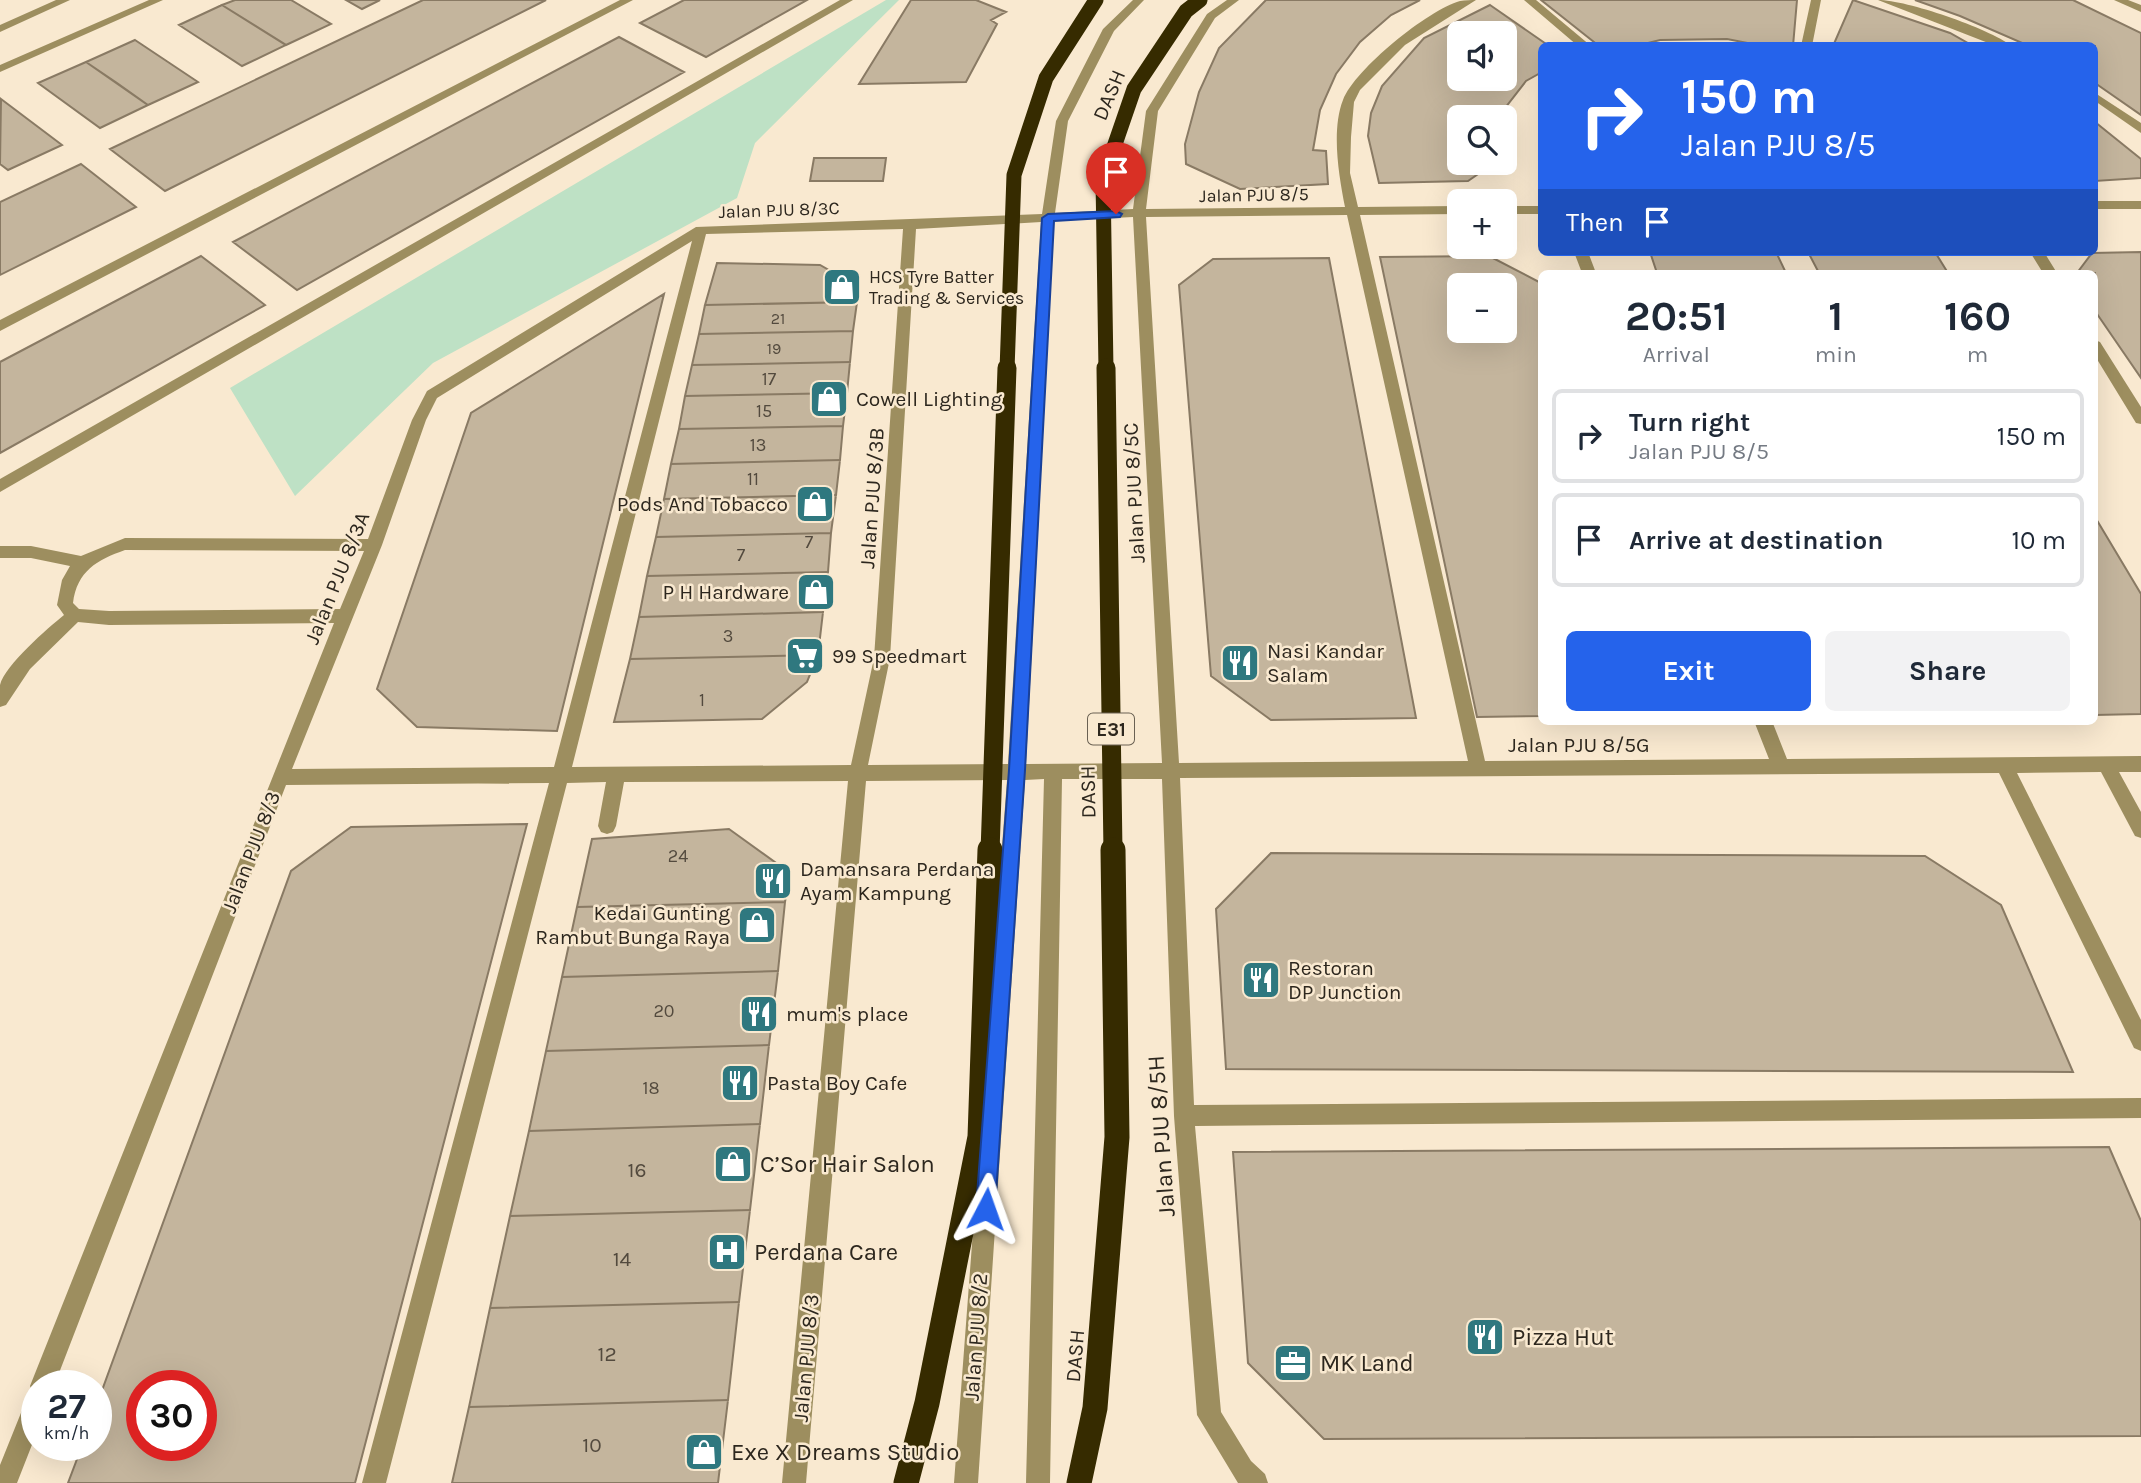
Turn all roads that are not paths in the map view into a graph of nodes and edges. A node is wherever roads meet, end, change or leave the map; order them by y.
1 (65, 0) edge
2 (158, 0) edge
3 (628, 0) edge
4 (848, 0) edge
5 (1096, 0) edge
6 (1139, 0) edge
7 (1200, 0) edge
8 (1234, 0) edge
9 (1471, 0) edge
10 (1529, 0) edge
11 (1816, 0) edge
12 (1883, 0) edge
13 (2119, 0) edge
14 (2141, 9) edge
15 (0, 29) edge
16 (1581, 42) edge
17 (1806, 42) edge
18 (1998, 42) edge
19 (0, 69) edge
20 (2098, 98) edge
21 (2141, 129) edge
22 (2098, 205) edge
23 (2141, 205) edge
24 (1517, 210) edge
25 (1538, 210) edge
26 (1353, 211) junction
27 (1447, 211) edge
28 (1139, 213) junction
29 (1048, 218) junction
30 (910, 225) junction
31 (701, 230) junction
32 (0, 326) edge
33 (2098, 350) edge
34 (432, 395) joint
35 (2141, 419) edge
36 (0, 486) edge
37 (374, 545) junction
38 (0, 552) edge
39 (83, 563) junction
40 (75, 615) junction
41 (345, 616) junction
42 (0, 700) edge
43 (1765, 725) edge
44 (2106, 764) junction
45 (2141, 764) edge
46 (2004, 765) junction
47 (1781, 767) junction
48 (1478, 768) junction
49 (1017, 770) junction
50 (1171, 770) junction
51 (1053, 771) junction
52 (858, 772) junction
53 (562, 774) junction
54 (617, 774) junction
55 (280, 777) junction
56 (607, 827) dead end
57 (2141, 830) edge
58 (2141, 1041) edge
59 (2141, 1108) edge
60 (1184, 1116) junction
61 (48, 1370) edge
62 (21, 1442) edge
63 (5, 1483) edge
64 (374, 1483) edge
65 (794, 1483) edge
66 (906, 1483) edge
67 (966, 1483) edge
68 (1038, 1483) edge
69 (1079, 1483) edge
70 (1256, 1483) edge

1 - 15 street
2 - 19 street
3 - 32 street
4 - 36 street
5 - 66 highway, bridge
6 - 29 street, Jalan PJU 8/2
7 - 69 highway, DASH / E31, bridge
8 - 28 street, Jalan PJU 8/5C
9 - 26 street
10 - 16 street
11 - 17 street
12 - 18 street
13 - 14 street
20 - 21 street
22 - 23 street
24 - 25 street
26 - 27 street, Jalan PJU 8/5
26 - 28 street, Jalan PJU 8/5
26 - 48 street
28 - 29 street, Jalan PJU 8/5
28 - 50 street, Jalan PJU 8/5C
29 - 30 street, Jalan PJU 8/3C
29 - 49 street, Jalan PJU 8/2
30 - 31 street, Jalan PJU 8/3C
30 - 52 street, Jalan PJU 8/3B
31 - 34 street, Jalan PJU 8/3C
31 - 53 street
33 - 35 street
34 - 37 street, Jalan PJU 8/3A
37 - 39 street
37 - 41 street, Jalan PJU 8/3A
38 - 39 street
39 - 40 street
40 - 41 street
40 - 42 street
41 - 55 street, Jalan PJU 8/3A
43 - 47 street
44 - 45 street, Jalan PJU 8/5G
44 - 46 street, Jalan PJU 8/5G
44 - 57 street
46 - 47 street, Jalan PJU 8/5G
46 - 58 street
47 - 48 street, Jalan PJU 8/5G
48 - 50 street, Jalan PJU 8/5G
49 - 51 street, Jalan PJU 8/5G
49 - 52 street, Jalan PJU 8/3
49 - 67 street, Jalan PJU 8/2
50 - 51 street, Jalan PJU 8/5G
50 - 60 street, Jalan PJU 8/5H
51 - 68 street
52 - 54 street, Jalan PJU 8/3
52 - 65 street, Jalan PJU 8/3
53 - 54 street, Jalan PJU 8/3
53 - 55 street, Jalan PJU 8/3
53 - 64 street
54 - 56 street
55 - 61 street, Jalan PJU 8/3
59 - 60 street
60 - 70 street, Jalan PJU 8/5H
62 - 63 street

